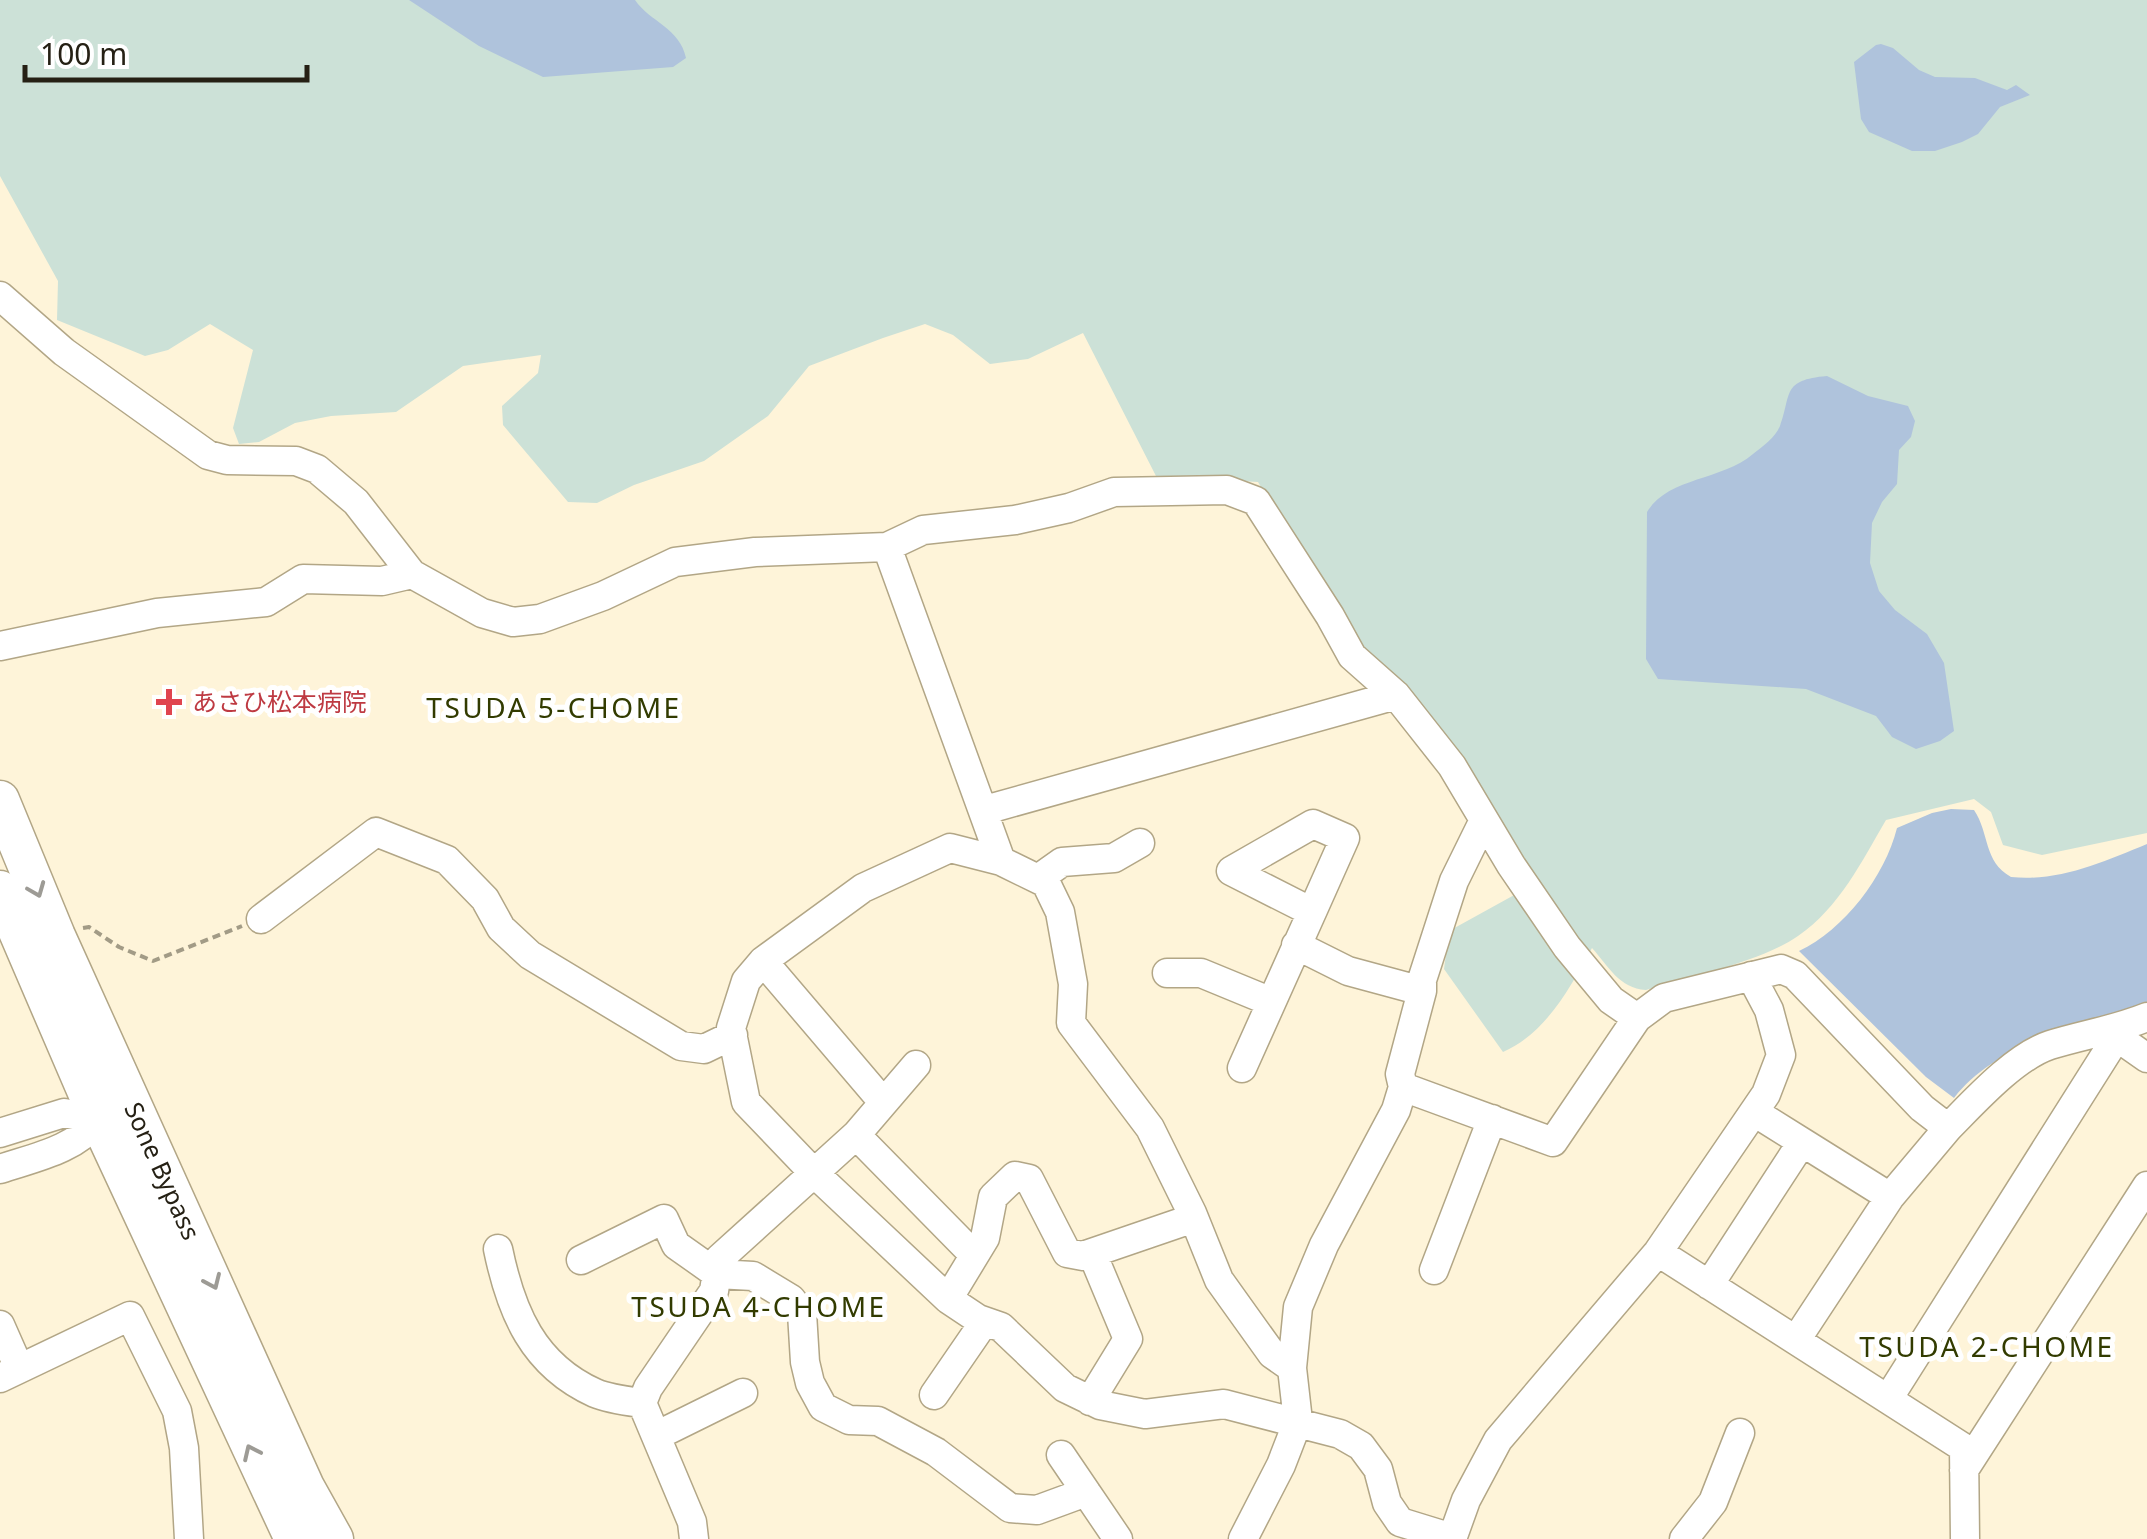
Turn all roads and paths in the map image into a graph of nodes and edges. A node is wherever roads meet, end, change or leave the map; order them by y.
1 (1, 300) edge
2 (887, 547) junction
3 (412, 574) junction
4 (0, 646) edge
5 (1396, 694) junction
6 (0, 800) edge
7 (984, 810) junction
8 (1484, 820) junction
9 (1140, 843) dead end
10 (1001, 861) junction
11 (1038, 879) junction
12 (0, 890) edge
13 (1312, 912) dead end
14 (261, 919) joint
15 (56, 936) junction
16 (1296, 945) junction
17 (762, 960) junction
18 (1167, 974) dead end
19 (1752, 976) junction
20 (1422, 991) junction
21 (1270, 1002) junction
22 (1637, 1018) junction
23 (2129, 1027) edge
24 (732, 1035) junction
25 (90, 1052) junction
26 (2147, 1058) edge
27 (916, 1065) dead end
28 (1242, 1068) dead end
29 (1403, 1087) junction
30 (883, 1102) junction
31 (1754, 1112) junction
32 (53, 1116) junction
33 (1492, 1119) junction
34 (99, 1120) junction
35 (1948, 1128) junction
36 (0, 1133) edge
37 (856, 1134) junction
38 (1802, 1142) junction
39 (66, 1147) junction
40 (0, 1169) edge
41 (142, 1170) junction
42 (812, 1172) junction
43 (2147, 1186) edge
44 (1890, 1197) junction
45 (1194, 1218) junction
46 (498, 1249) dead end
47 (1658, 1252) junction
48 (1092, 1253) junction
49 (973, 1254) junction
50 (580, 1260) dead end
51 (1434, 1270) dead end
52 (717, 1274) junction
53 (1709, 1285) junction
54 (948, 1299) junction
55 (978, 1318) junction
56 (0, 1326) edge
57 (1796, 1340) junction
58 (1292, 1368) junction
59 (9, 1373) edge
60 (743, 1393) dead end
61 (934, 1395) dead end
62 (1888, 1399) junction
63 (1090, 1401) junction
64 (642, 1404) junction
65 (1298, 1421) junction
66 (1740, 1433) dead end
67 (656, 1436) junction
68 (1061, 1455) dead end
69 (1964, 1470) junction
70 (1086, 1492) junction
71 (189, 1539) edge
72 (294, 1539) edge
73 (334, 1539) edge
74 (694, 1539) edge
75 (1118, 1539) edge
76 (1243, 1539) edge
77 (1452, 1539) edge
78 (1684, 1539) edge
79 (1965, 1539) edge

1 - 3 street
2 - 3 street
2 - 5 street
2 - 7 street
3 - 4 street
5 - 7 street
5 - 8 street
6 -> 15 highway, Sone Bypass
7 - 10 street
8 - 20 street
8 - 22 street
9 - 11 street
10 - 11 street
10 - 17 street
11 - 45 street
12 - 25 highway, Sone Bypass
13 - 16 street
14 - 15 path
14 - 24 street
15 - 25 highway, Sone Bypass
16 - 20 street
16 - 21 street
17 - 24 street
17 - 30 street
18 - 21 street
19 - 22 street
19 - 31 street
19 - 35 street
20 - 29 street
21 - 28 street
22 - 33 street
23 - 26 street
23 - 35 street
23 - 62 street
24 - 42 street
25 - 32 street
25 - 34 highway
25 - 41 highway, Sone Bypass
27 - 30 street
29 - 33 street
29 - 58 street
30 - 37 street
31 - 38 street
31 - 47 street
32 - 34 street
32 - 36 street
33 - 51 street
34 - 39 street
34 - 41 highway
35 - 44 street
37 - 42 street
37 - 49 street
38 - 44 street
38 - 53 street
39 - 40 street
39 - 41 street
72 -> 41 highway, Sone Bypass
41 -> 73 highway, Sone Bypass
42 - 52 street
42 - 54 street
43 - 69 street
44 - 57 street
45 - 48 street
45 - 58 street
46 - 64 street
47 - 53 street
47 - 77 street
48 - 49 street
48 - 63 street
49 - 54 street
50 - 52 street
52 - 64 street
52 - 70 street
53 - 57 street
54 - 55 street
55 - 61 street
55 - 63 street
56 - 59 street
57 - 62 street
58 - 65 street
59 - 71 street
60 - 67 street
62 - 69 street
63 - 65 street
64 - 67 street
65 - 76 street
65 - 77 street
66 - 78 street
67 - 74 street
68 - 70 street
69 - 79 street
70 - 75 street

